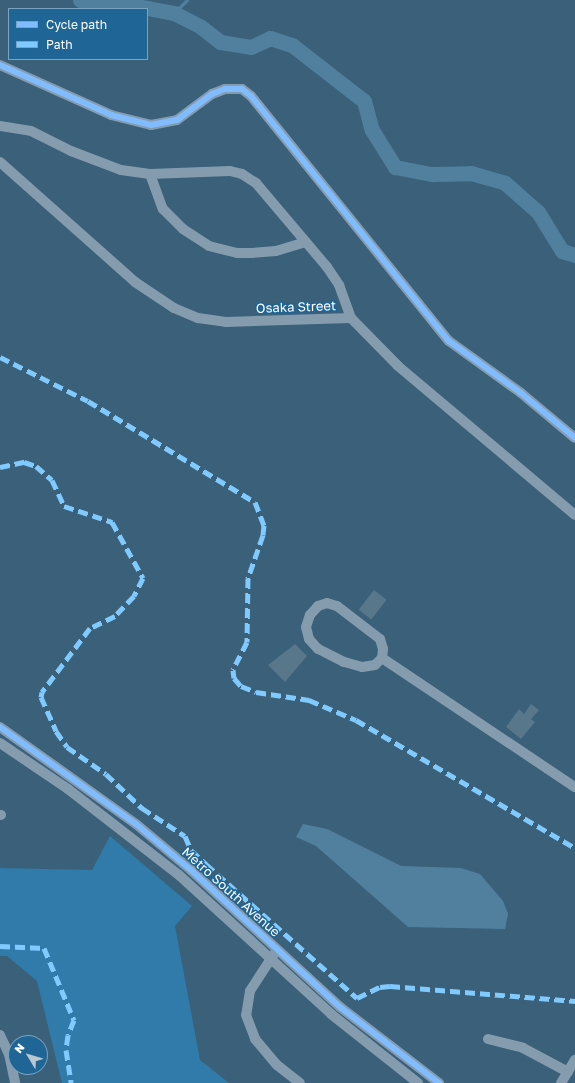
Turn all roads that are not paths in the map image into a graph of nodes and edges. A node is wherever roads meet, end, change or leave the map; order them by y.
1 (0, 65) edge
2 (0, 126) edge
3 (0, 162) edge
4 (150, 174) junction
5 (306, 242) junction
6 (352, 318) junction
7 (575, 438) edge
8 (575, 515) edge
9 (382, 658) junction
10 (0, 727) edge
11 (0, 743) edge
12 (575, 787) edge
13 (278, 950) junction
14 (270, 959) junction
15 (0, 1035) edge
16 (488, 1039) dead end
17 (575, 1060) edge
18 (566, 1079) edge
19 (15, 1083) edge
20 (300, 1083) edge
21 (418, 1083) edge
22 (439, 1083) edge

1 - 7 street
2 - 4 street
3 - 6 street, Osaka Street
4 - 5 street
4 - 5 street
5 - 6 street
6 - 8 street, Osaka Street
9 - 9 street
9 - 12 street
10 - 13 street, Metro South Avenue
11 - 14 street, Metro South Avenue
13 - 14 street
13 - 22 street, Metro South Avenue
14 - 20 street
14 - 21 street, Metro South Avenue
15 - 19 street
16 - 18 street
17 - 18 street

